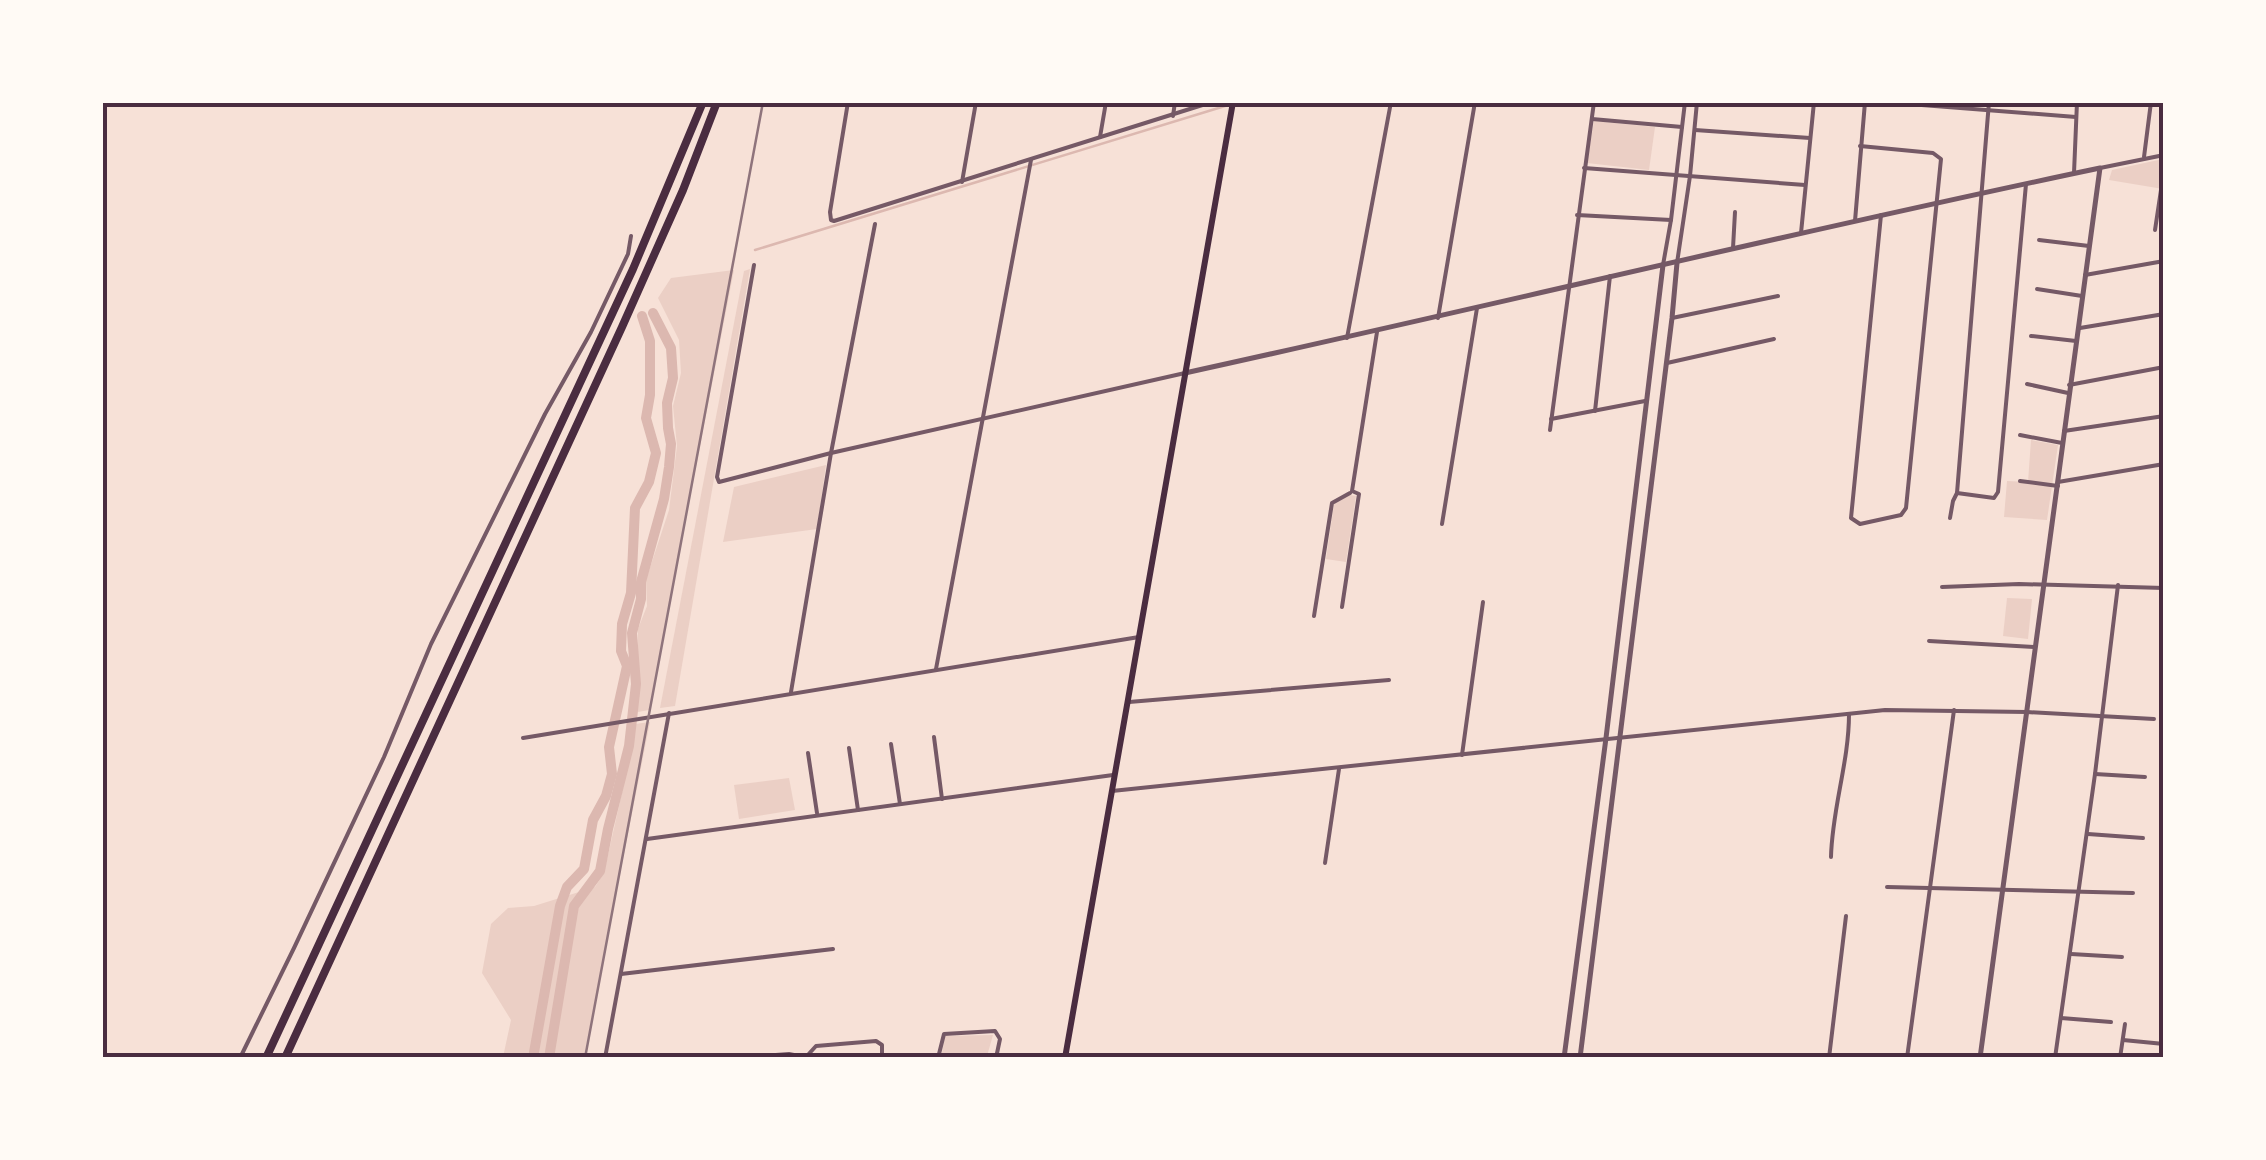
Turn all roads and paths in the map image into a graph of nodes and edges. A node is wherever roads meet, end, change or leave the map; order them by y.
1 (702, 102) edge
2 (717, 102) edge
3 (848, 102) edge
4 (976, 102) edge
5 (1106, 102) edge
6 (1175, 102) edge
7 (1212, 102) edge
8 (1233, 102) edge
9 (1390, 102) edge
10 (1475, 102) edge
11 (1594, 102) edge
12 (1684, 102) edge
13 (1698, 102) edge
14 (1814, 102) edge
15 (1865, 102) edge
16 (1883, 102) edge
17 (1989, 102) edge
18 (2077, 102) edge
19 (2151, 102) edge
20 (1988, 110) junction
21 (1173, 116) junction
22 (2076, 117) junction
23 (1591, 119) junction
24 (1682, 127) junction
25 (1695, 130) junction
26 (1100, 138) junction
27 (1810, 138) junction
28 (1860, 146) junction
29 (2164, 155) edge
30 (2144, 159) junction
31 (1031, 160) junction
32 (1584, 168) junction
33 (2100, 168) junction
34 (2164, 170) edge
35 (2074, 173) junction
36 (1690, 176) junction
37 (1677, 177) junction
38 (962, 182) junction
39 (2026, 184) junction
40 (1806, 186) junction
41 (1983, 193) junction
42 (1936, 203) junction
43 (1735, 212) dead end
44 (1578, 215) junction
45 (1881, 215) junction
46 (1671, 220) junction
47 (1855, 221) junction
48 (875, 224) dead end
49 (2155, 230) dead end
50 (1801, 233) junction
51 (631, 236) dead end
52 (2039, 240) dead end
53 (2089, 246) junction
54 (1733, 249) junction
55 (2164, 261) edge
56 (1677, 263) junction
57 (754, 265) dead end
58 (1663, 266) junction
59 (2085, 275) junction
60 (1610, 276) junction
61 (1568, 286) junction
62 (2037, 289) dead end
63 (1778, 296) dead end
64 (2082, 296) junction
65 (1476, 308) junction
66 (2164, 314) edge
67 (1438, 318) junction
68 (1672, 318) junction
69 (2077, 329) junction
70 (1377, 332) junction
71 (2032, 336) dead end
72 (1347, 338) junction
73 (1774, 339) dead end
74 (2076, 341) junction
75 (1666, 363) junction
76 (2164, 367) edge
77 (1185, 373) junction
78 (2026, 384) dead end
79 (2070, 384) junction
80 (2068, 393) junction
81 (1648, 400) junction
82 (1595, 410) junction
83 (2164, 416) edge
84 (1551, 419) junction
85 (982, 420) junction
86 (1550, 430) dead end
87 (2063, 431) junction
88 (2020, 435) dead end
89 (2062, 443) junction
90 (831, 453) junction
91 (2164, 464) edge
92 (2020, 481) dead end
93 (2058, 484) junction
94 (1352, 492) junction
95 (1958, 494) junction
96 (1950, 518) dead end
97 (1442, 524) dead end
98 (2043, 584) junction
99 (2118, 586) junction
100 (1942, 587) dead end
101 (2164, 588) edge
102 (1483, 602) dead end
103 (1342, 607) dead end
104 (1314, 616) dead end
105 (1139, 637) junction
106 (1929, 641) dead end
107 (2034, 647) junction
108 (936, 669) junction
109 (1388, 680) dead end
110 (791, 694) junction
111 (1127, 703) junction
112 (1954, 710) junction
113 (2027, 712) junction
114 (670, 713) junction
115 (1849, 714) junction
116 (2102, 716) junction
117 (2154, 719) dead end
118 (934, 737) dead end
119 (1618, 737) junction
120 (522, 738) dead end
121 (1606, 738) junction
122 (891, 744) dead end
123 (849, 748) dead end
124 (808, 753) dead end
125 (1462, 755) junction
126 (1339, 766) junction
127 (2095, 774) junction
128 (1114, 775) junction
129 (2145, 778) dead end
130 (1112, 790) junction
131 (942, 800) junction
132 (901, 805) junction
133 (858, 810) junction
134 (817, 815) junction
135 (2086, 834) junction
136 (2143, 838) dead end
137 (647, 839) junction
138 (1831, 857) dead end
139 (1326, 863) dead end
140 (1930, 886) junction
141 (1887, 887) dead end
142 (2003, 889) junction
143 (2078, 890) junction
144 (2132, 893) dead end
145 (1846, 916) dead end
146 (833, 949) dead end
147 (2069, 954) junction
148 (2122, 957) dead end
149 (621, 974) junction
150 (2060, 1018) junction
151 (2110, 1022) dead end
152 (2125, 1024) dead end
153 (2122, 1040) junction
154 (2164, 1044) edge
155 (774, 1056) edge
156 (808, 1057) edge
157 (240, 1058) edge
158 (266, 1058) edge
159 (285, 1058) edge
160 (605, 1058) edge
161 (737, 1058) edge
162 (882, 1058) edge
163 (938, 1058) edge
164 (996, 1058) edge
165 (1065, 1058) edge
166 (1564, 1058) edge
167 (1580, 1058) edge
168 (1829, 1058) edge
169 (1907, 1058) edge
170 (1980, 1058) edge
171 (2056, 1058) edge
172 (2120, 1058) edge

1 - 158 highway
2 - 159 highway
3 - 38 street
4 - 38 street
5 - 26 street
6 - 21 street
7 - 21 street
8 - 77 main road
9 - 72 street
10 - 67 street
11 - 23 street
12 - 24 street
13 - 25 street
14 - 27 street
15 - 28 street
16 - 20 street
17 - 20 street
18 - 22 street
19 - 30 street
20 - 22 street
20 - 41 street
21 - 26 street
22 - 35 street
23 - 24 street
23 - 32 street
24 - 37 street
25 - 27 street
25 - 36 street
26 - 31 street
27 - 40 street
28 - 42 street
28 - 47 street
29 - 30 street
30 - 33 street
31 - 38 street
31 - 85 street
32 - 37 street
32 - 44 street
33 - 35 street
33 - 53 street
34 - 49 street
35 - 39 street
36 - 37 street
36 - 40 street
36 - 56 street
37 - 46 street
39 - 41 street
39 - 95 street
40 - 50 street
41 - 42 street
41 - 95 street
42 - 45 street
42 - 45 street
43 - 54 street
44 - 46 street
44 - 61 street
45 - 47 street
46 - 58 street
47 - 50 street
48 - 90 street
50 - 54 street
51 - 157 street
52 - 53 street
53 - 59 street
54 - 56 street
55 - 59 street
56 - 58 street
56 - 68 street
57 - 90 street
58 - 60 street
58 - 81 street
59 - 64 street
60 - 61 street
60 - 82 street
61 - 65 street
61 - 84 street
62 - 64 street
63 - 68 street
64 - 69 street
65 - 67 street
65 - 97 street
66 - 69 street
67 - 70 street
68 - 75 street
69 - 74 street
70 - 72 street
70 - 94 street
71 - 74 street
72 - 77 street
73 - 75 street
74 - 79 street
75 - 119 street
76 - 79 street
77 - 85 street
77 - 105 main road
78 - 80 street
79 - 80 street
80 - 87 street
81 - 82 street
81 - 121 street
82 - 84 street
83 - 87 street
84 - 86 street
85 - 90 street
85 - 108 street
87 - 89 street
88 - 89 street
89 - 93 street
90 - 110 street
91 - 93 street
92 - 93 street
93 - 98 street
94 - 103 street
94 - 104 street
95 - 96 street
98 - 99 street
98 - 100 street
98 - 107 street
99 - 101 street
99 - 116 street
102 - 125 street
105 - 108 street
105 - 111 main road
106 - 107 street
107 - 113 street
108 - 110 street
109 - 111 street
110 - 114 street
111 - 128 main road
112 - 113 street
112 - 115 street
112 - 140 street
113 - 116 street
113 - 142 street
114 - 120 street
114 - 137 street
115 - 119 street
115 - 138 street
116 - 117 street
116 - 127 street
118 - 131 street
119 - 121 street
119 - 167 street
121 - 125 street
121 - 166 street
122 - 132 street
123 - 133 street
124 - 134 street
125 - 126 street
126 - 130 street
126 - 139 street
127 - 129 street
127 - 135 street
128 - 130 main road
128 - 131 street
130 - 165 main road
131 - 132 street
132 - 133 street
133 - 134 street
134 - 137 street
135 - 136 street
135 - 143 street
137 - 149 street
140 - 141 street
140 - 142 street
140 - 169 street
142 - 143 street
142 - 170 street
143 - 144 street
143 - 147 street
145 - 168 street
146 - 149 street
147 - 148 street
147 - 150 street
149 - 160 street
150 - 151 street
150 - 171 street
152 - 153 street
153 - 154 street
153 - 172 street
155 - 156 street
155 - 161 street
156 - 162 street
163 - 164 street

